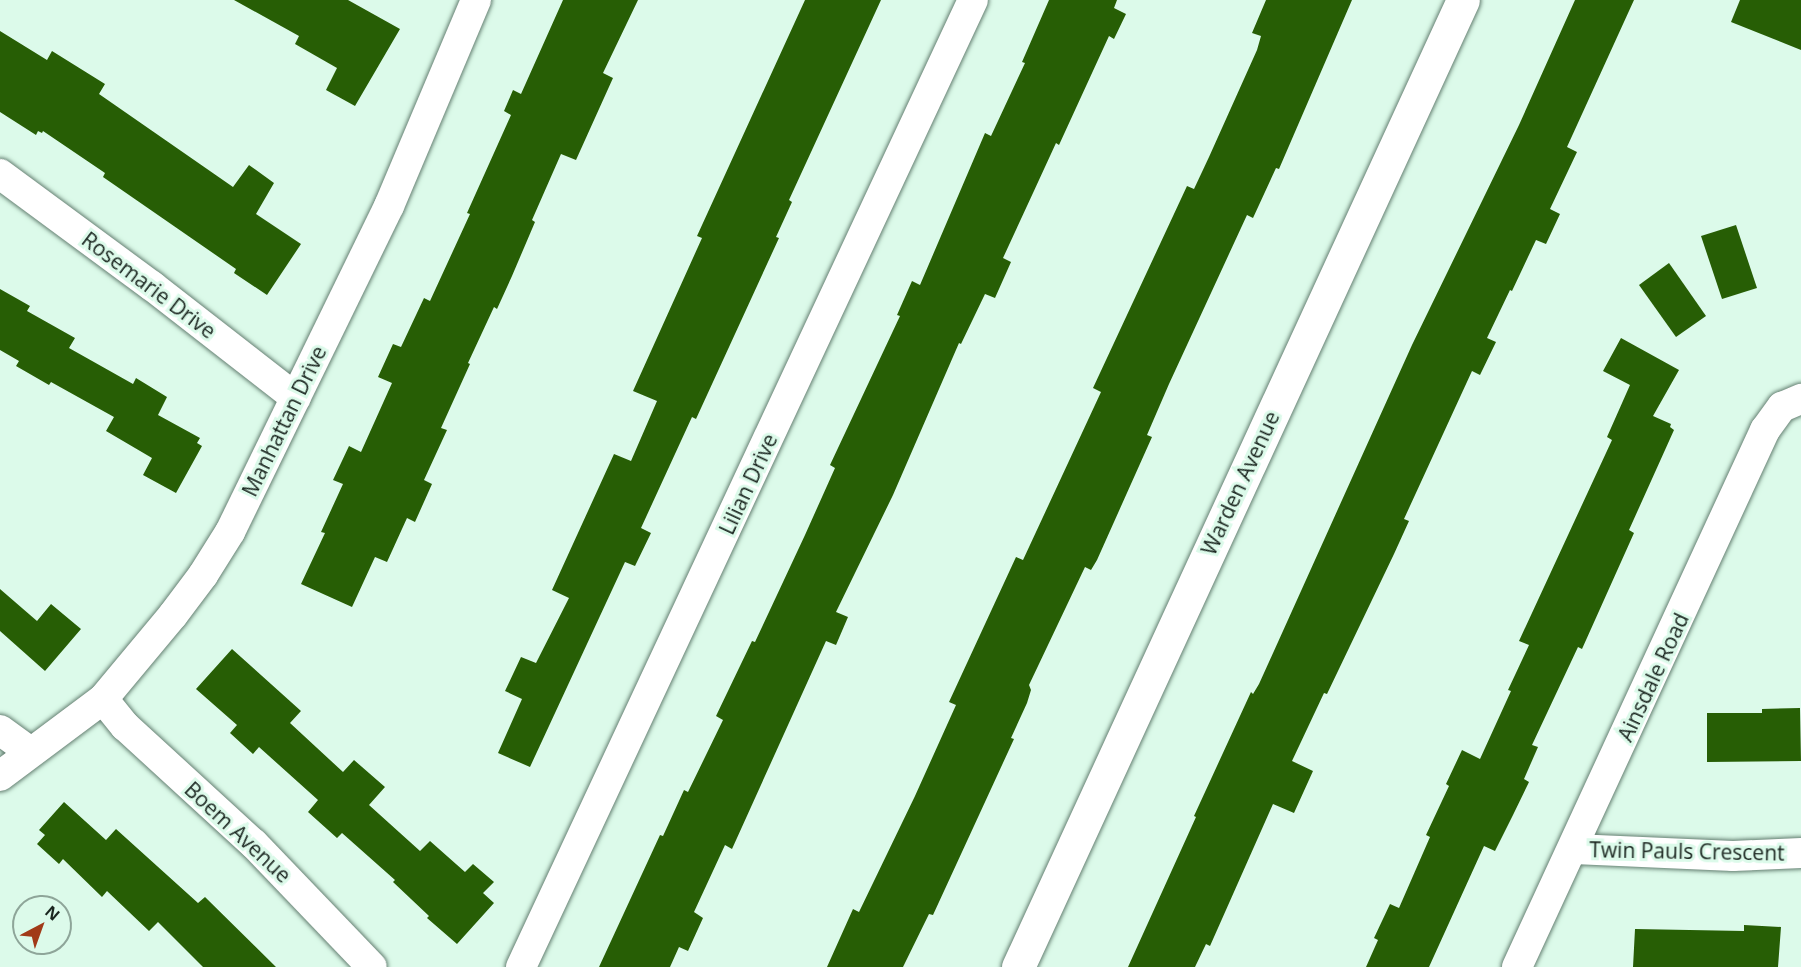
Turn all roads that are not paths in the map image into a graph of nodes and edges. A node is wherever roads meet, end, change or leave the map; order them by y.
1 (476, 0) edge
2 (973, 0) edge
3 (1463, 0) edge
4 (0, 174) edge
5 (296, 398) junction
6 (1801, 399) edge
7 (104, 699) junction
8 (0, 730) edge
9 (30, 752) junction
10 (0, 776) edge
11 (1574, 849) junction
12 (1801, 853) edge
13 (372, 967) edge
14 (521, 967) edge
15 (1018, 967) edge
16 (1517, 967) edge

1 - 5 street, Manhattan Drive
2 - 14 street, Lilian Drive
3 - 15 main road, Warden Avenue
4 - 5 street, Rosemarie Drive
5 - 7 street, Manhattan Drive
6 - 11 street, Ainsdale Road
7 - 9 street, Manhattan Drive
7 - 13 street, Boem Avenue
8 - 9 street
9 - 10 street, Manhattan Drive
11 - 12 street, Twin Pauls Crescent
11 - 16 street, Ainsdale Road

